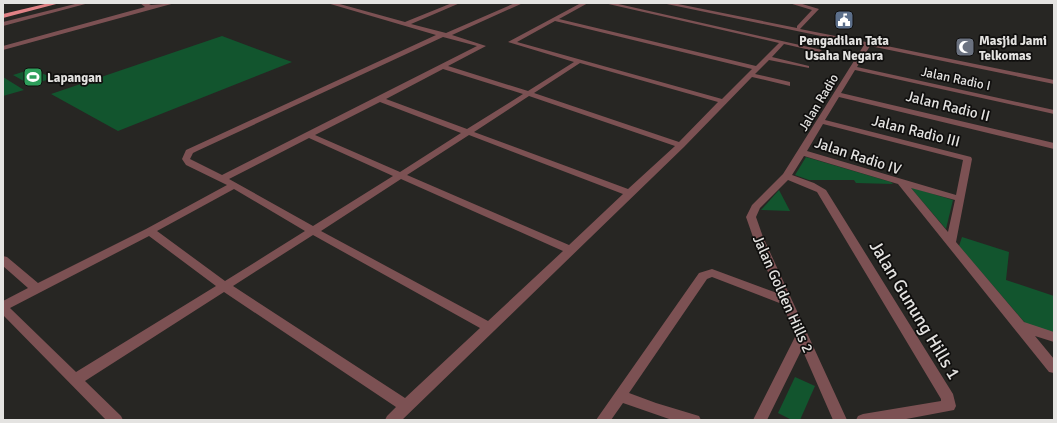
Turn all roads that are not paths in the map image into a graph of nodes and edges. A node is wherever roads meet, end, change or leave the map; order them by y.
1 (40, 3) edge
2 (58, 3) edge
3 (86, 3) edge
4 (143, 3) edge
5 (172, 3) edge
6 (330, 3) edge
7 (457, 3) edge
8 (520, 3) edge
9 (585, 3) edge
10 (607, 3) edge
11 (665, 3) edge
12 (684, 3) edge
13 (792, 3) edge
14 (356, 6) dead end
15 (150, 7) junction
16 (349, 8) junction
17 (3, 12) edge
18 (3, 16) edge
19 (553, 19) junction
20 (758, 21) junction
21 (3, 24) edge
22 (406, 24) junction
23 (799, 27) junction
24 (445, 35) junction
25 (3, 42) edge
26 (783, 42) junction
27 (869, 43) junction
28 (13, 45) junction
29 (3, 48) edge
30 (819, 50) dead end
31 (768, 58) junction
32 (578, 62) junction
33 (443, 67) junction
34 (807, 67) dead end
35 (853, 68) junction
36 (754, 72) junction
37 (1054, 78) edge
38 (1054, 82) edge
39 (787, 84) dead end
40 (527, 93) junction
41 (836, 94) junction
42 (380, 99) junction
43 (722, 101) junction
44 (1054, 112) edge
45 (820, 121) junction
46 (468, 132) junction
47 (309, 134) junction
48 (681, 145) junction
49 (1054, 146) edge
50 (801, 152) junction
51 (401, 174) junction
52 (787, 176) junction
53 (222, 179) junction
54 (902, 182) junction
55 (234, 185) junction
56 (629, 193) junction
57 (961, 199) junction
58 (150, 231) junction
59 (314, 231) junction
60 (952, 243) junction
61 (570, 250) junction
62 (3, 260) edge
63 (224, 286) junction
64 (36, 288) junction
65 (788, 302) junction
66 (3, 307) edge
67 (1020, 326) junction
68 (489, 327) junction
69 (802, 335) junction
70 (1054, 337) edge
71 (1054, 368) edge
72 (75, 380) junction
73 (620, 396) junction
74 (406, 406) junction
75 (116, 420) edge
76 (392, 420) edge
77 (603, 420) edge
78 (694, 420) edge
79 (760, 420) edge
80 (840, 420) edge
81 (863, 420) edge

1 - 17 highway
2 - 18 highway
3 - 21 street
4 - 15 street
5 - 15 street
6 - 16 street
7 - 22 street
8 - 24 street
9 - 19 street
10 - 26 street
11 - 20 street
12 - 20 street
13 - 23 street
14 - 16 street
15 - 28 street
16 - 22 street
19 - 32 street
19 - 36 street
20 - 23 street
20 - 27 street
22 - 24 street
23 - 27 street
24 - 33 street
24 - 53 street
25 - 28 street
26 - 30 street
26 - 31 street
27 - 35 street, Jalan Radio
27 - 37 street
27 - 38 street
28 - 29 street
31 - 34 street
31 - 36 street
32 - 40 street
32 - 43 street
33 - 40 street
33 - 42 street
35 - 41 street, Jalan Radio
35 - 44 street, Jalan Radio I
36 - 39 street
36 - 43 street
40 - 46 street
40 - 48 street
41 - 45 street, Jalan Radio
41 - 49 street, Jalan Radio II
42 - 46 street
42 - 47 street
43 - 48 street
45 - 50 street, Jalan Radio
45 - 57 street, Jalan Radio III
46 - 51 street
46 - 56 street
47 - 51 street
47 - 53 street
48 - 56 street
50 - 52 street, Jalan Radio
50 - 54 street, Jalan Radio IV
51 - 59 street
51 - 61 street
52 - 65 street, Jalan Golden Hills 2
52 - 81 street, Jalan Gunung Hills 1
53 - 55 street
54 - 57 street
54 - 60 street, Jalan Radio IV
55 - 58 street
55 - 59 street
56 - 61 street
57 - 60 street, Jalan Radio III
58 - 63 street
58 - 64 street
59 - 63 street
59 - 68 street
60 - 67 street, Jalan Radio IV
61 - 68 street
62 - 64 street
63 - 72 street
63 - 74 street
64 - 66 street
65 - 69 street, Jalan Golden Hills 2
65 - 73 street
66 - 72 street
67 - 70 street
67 - 71 street, Jalan Radio IV
68 - 74 street
69 - 79 street
69 - 80 street, Jalan Golden Hills 2
72 - 75 street
73 - 77 street
73 - 78 street
74 - 76 street

